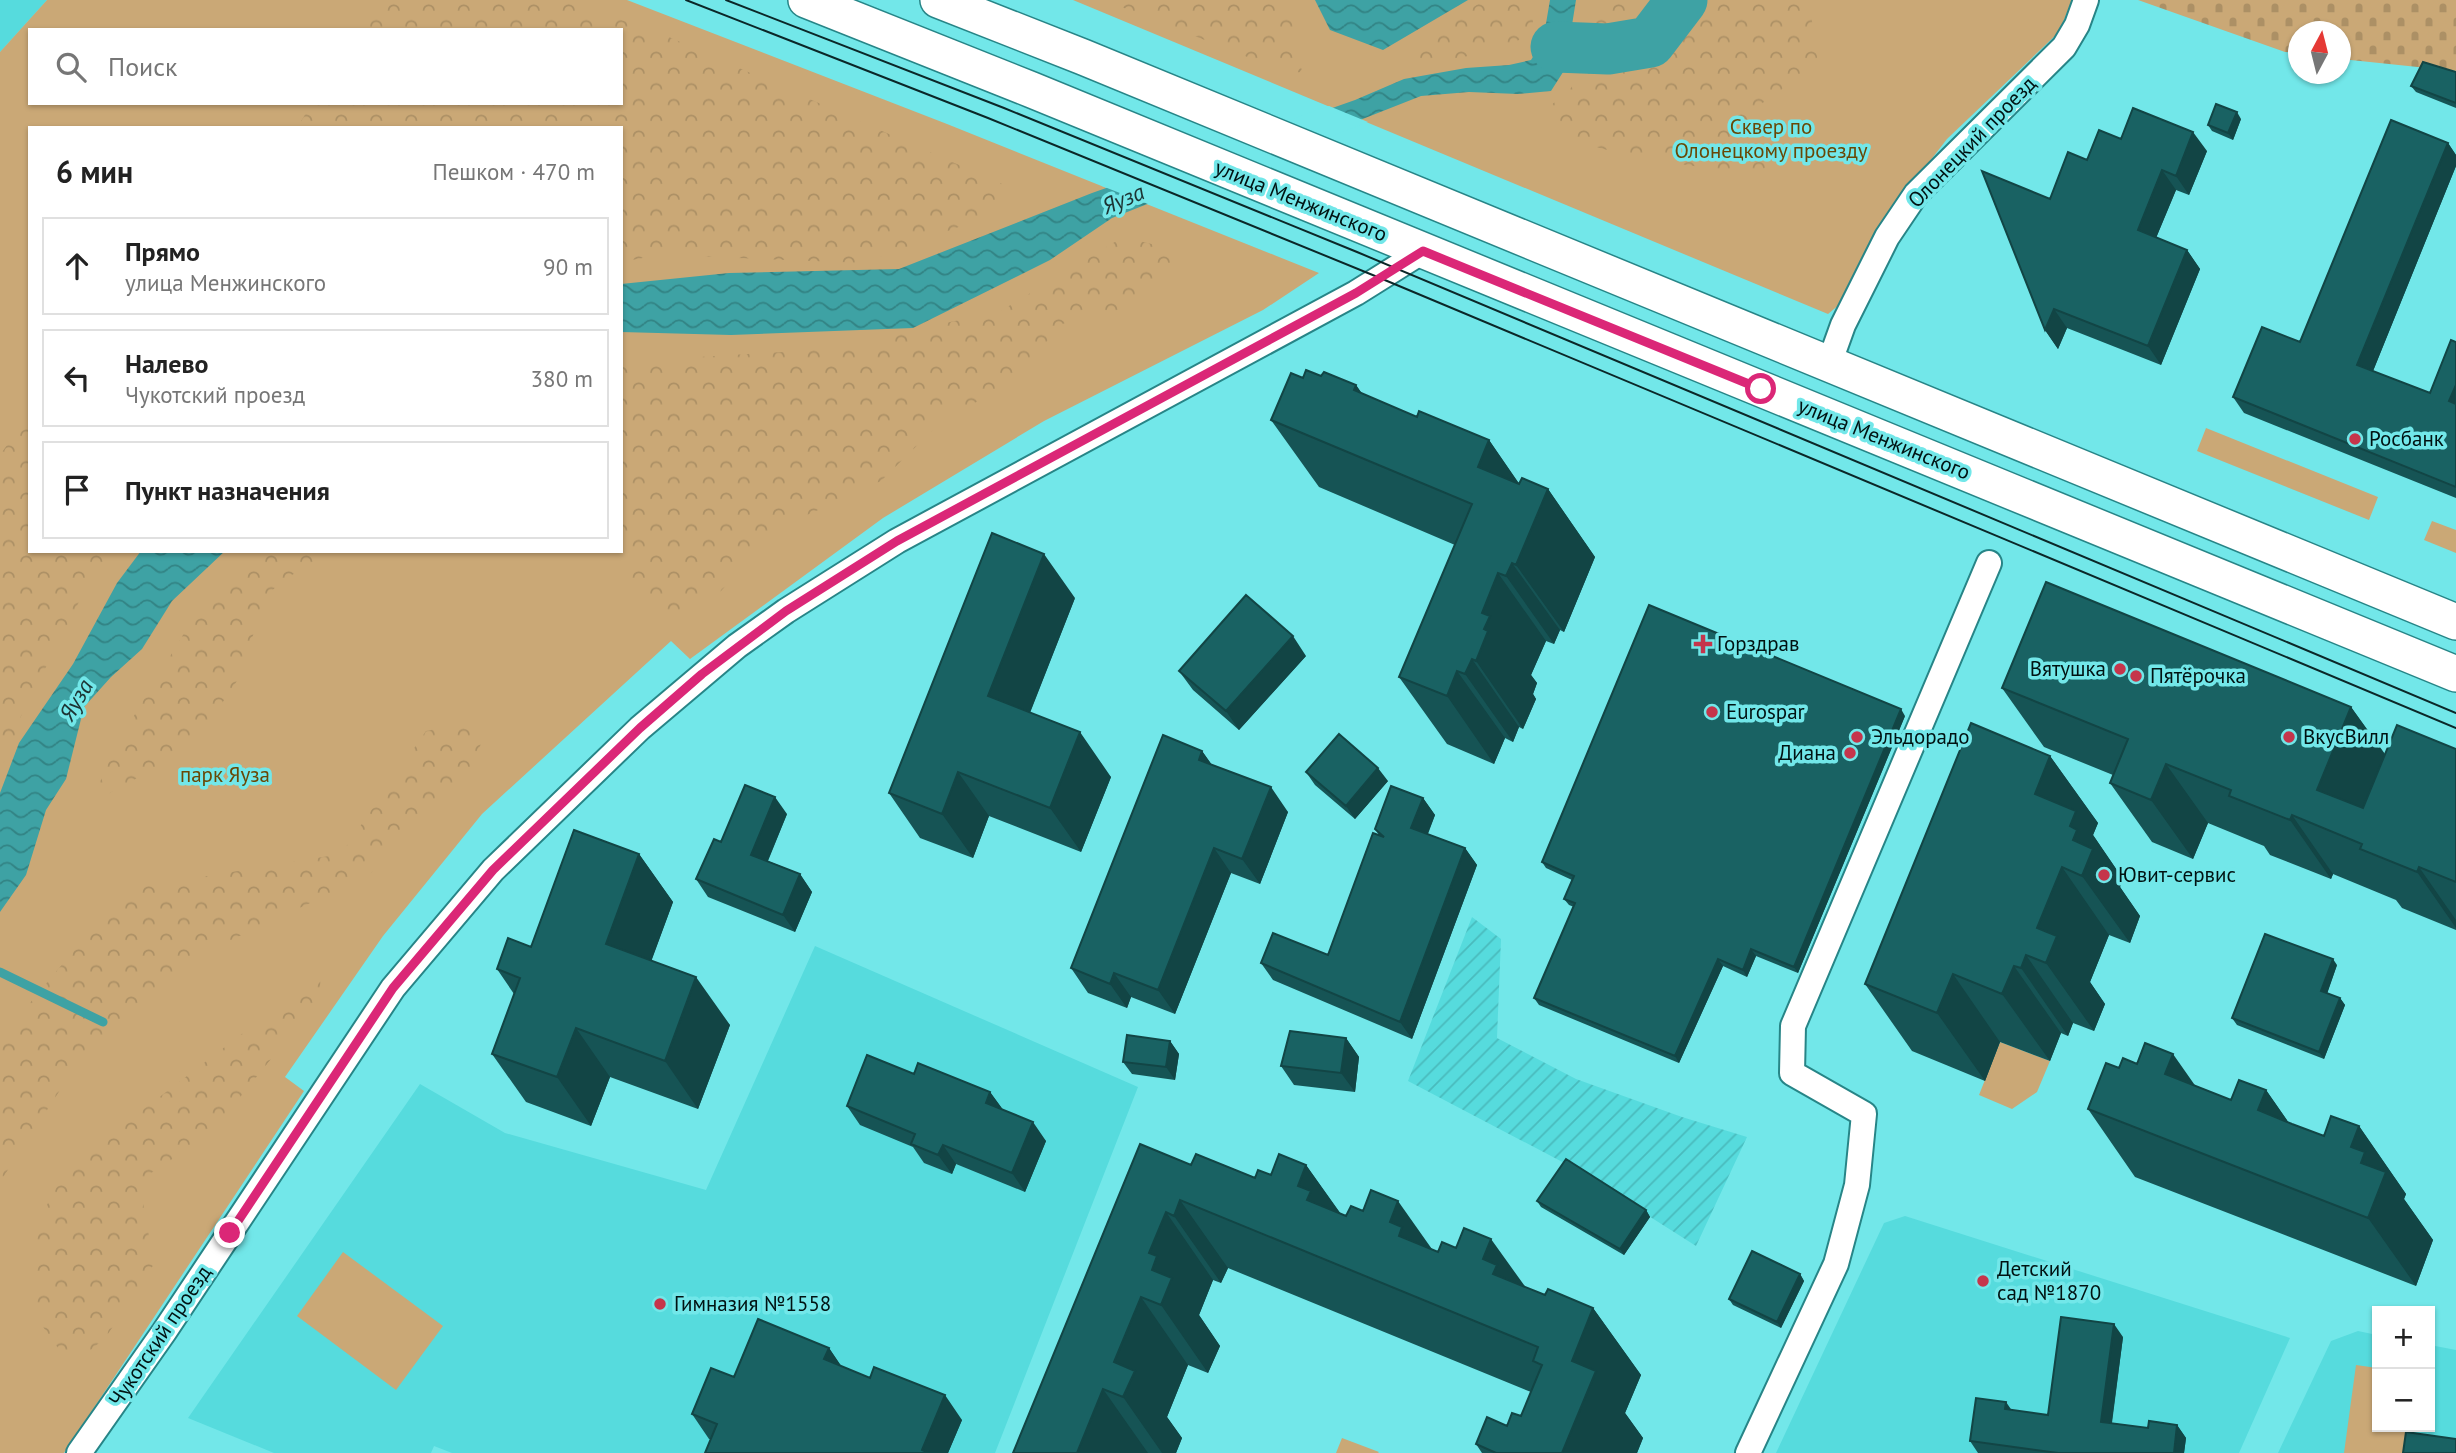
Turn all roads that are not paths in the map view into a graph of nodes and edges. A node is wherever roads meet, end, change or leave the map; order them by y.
1 (806, 0) edge
2 (938, 0) edge
3 (2086, 0) edge
4 (1423, 251) junction
5 (1829, 364) junction
6 (1989, 563) dead end
7 (2456, 622) edge
8 (2456, 674) edge
9 (79, 1453) edge
10 (1748, 1453) edge

1 - 4 main road, улица Менжинского
2 - 5 main road
3 - 5 street, Олонецкий проезд
4 - 8 main road, улица Менжинского
4 - 9 street, Чукотский проезд
5 - 7 main road
6 - 10 street

